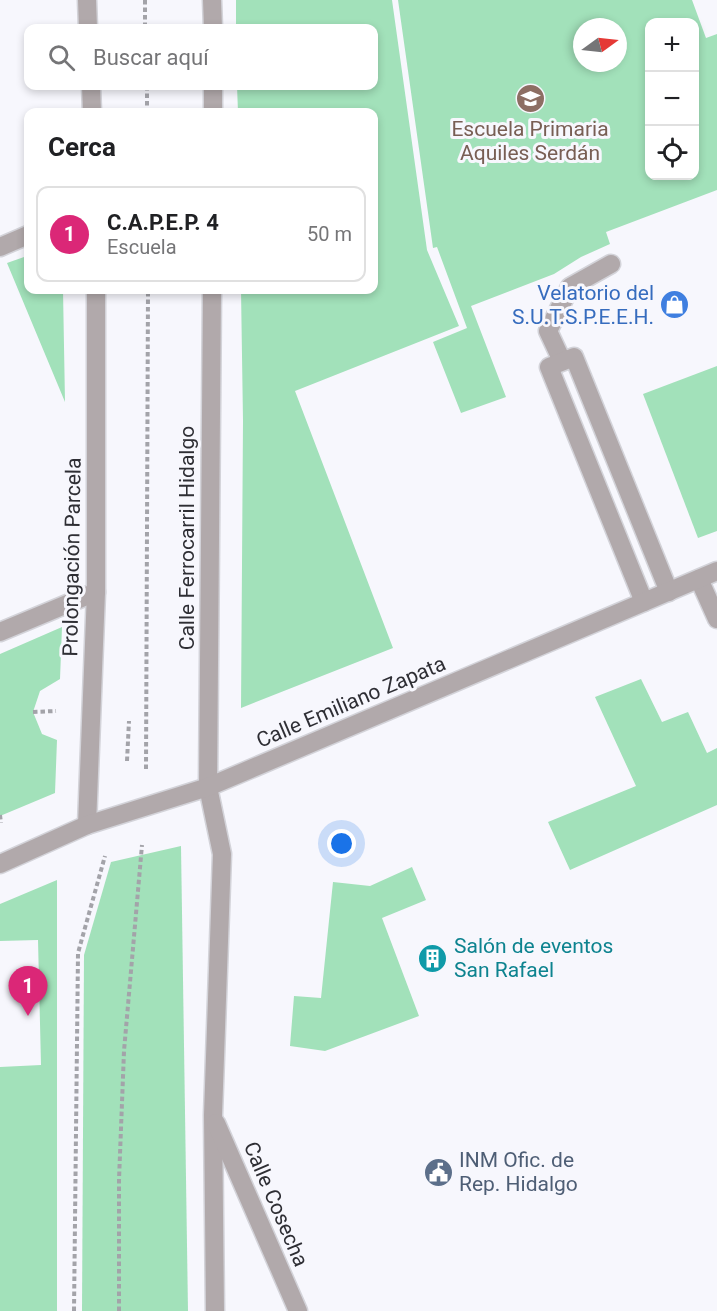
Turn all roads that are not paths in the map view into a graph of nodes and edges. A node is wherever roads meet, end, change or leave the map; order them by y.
1 (87, 0) edge
2 (212, 0) edge
3 (88, 24) edge
4 (213, 24) edge
5 (91, 90) edge
6 (213, 90) edge
7 (92, 108) edge
8 (213, 108) edge
9 (24, 237) edge
10 (0, 247) edge
11 (611, 264) dead end
12 (96, 294) edge
13 (212, 294) edge
14 (562, 361) junction
15 (717, 571) edge
16 (699, 579) junction
17 (669, 591) junction
18 (96, 592) junction
19 (644, 602) junction
20 (717, 619) edge
21 (0, 632) edge
22 (208, 787) junction
23 (87, 825) junction
24 (0, 864) edge
25 (213, 1116) junction
26 (215, 1311) edge
27 (298, 1311) edge

1 - 3 street
2 - 4 street
5 - 7 street
6 - 8 street
9 - 10 street
11 - 14 street
12 - 18 street, Prolongación Parcela
13 - 22 street, Calle Ferrocarril Hidalgo
14 - 17 street
14 - 19 street
15 - 16 street, Calle Emiliano Zapata
16 - 17 street, Calle Emiliano Zapata
16 - 20 street
17 - 19 street, Calle Emiliano Zapata
18 - 21 street
18 - 23 street, Prolongación Parcela
19 - 22 street, Calle Emiliano Zapata
22 - 23 street, Calle Emiliano Zapata
22 - 25 street, Calle Ferrocarril Hidalgo
23 - 24 street, Calle Emiliano Zapata
25 - 26 street, Calle Ferrocarril Hidalgo
25 - 27 street, Calle Cosecha

